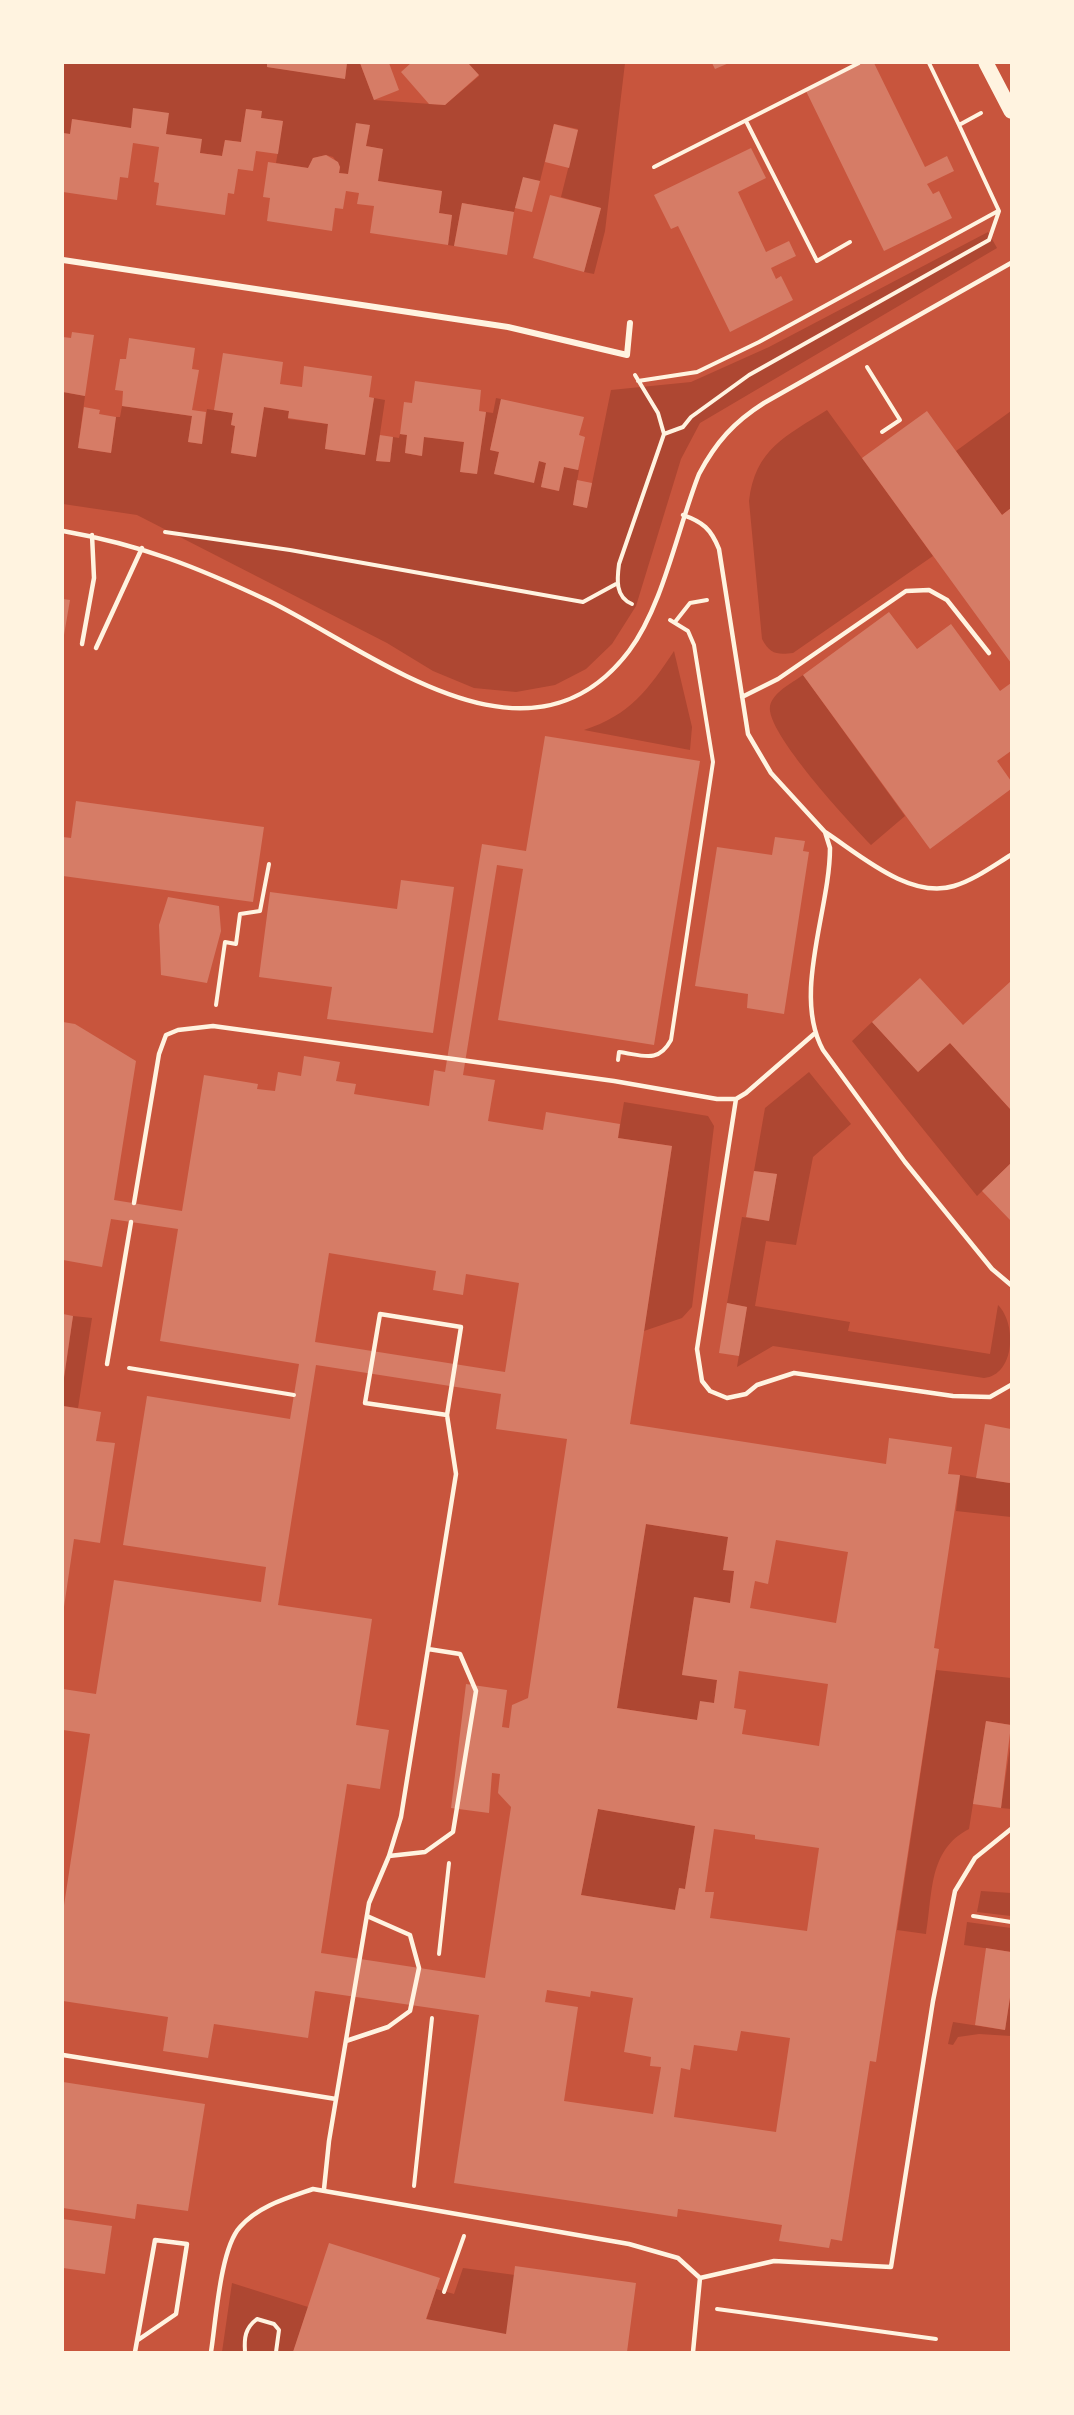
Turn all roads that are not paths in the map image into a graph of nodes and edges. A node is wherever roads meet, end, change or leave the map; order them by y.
1 (986, 63) edge
2 (1008, 105) edge
3 (63, 260) edge
4 (1011, 263) edge
5 (630, 323) dead end
6 (683, 515) junction
7 (63, 531) edge
8 (92, 535) junction
9 (142, 548) junction
10 (82, 644) dead end
11 (96, 648) dead end
12 (989, 653) dead end
13 (742, 697) junction
14 (825, 832) junction
15 (1011, 855) edge
16 (814, 1034) junction
17 (736, 1099) junction
18 (134, 1203) dead end
19 (131, 1222) dead end
20 (1011, 1285) edge
21 (107, 1364) road end
22 (1011, 1385) edge
23 (447, 1415) junction
24 (428, 1649) junction
25 (1011, 1828) edge
26 (389, 1856) junction
27 (367, 1916) junction
28 (346, 2041) junction
29 (63, 2055) edge
30 (336, 2098) junction
31 (324, 2189) junction
32 (700, 2278) junction
33 (138, 2340) junction
34 (135, 2352) edge
35 (211, 2352) edge
36 (693, 2352) edge

1 - 2 main road
3 - 5 street
4 - 6 lane
6 - 9 lane
6 - 13 lane
7 - 8 lane
8 - 9 lane
8 - 10 lane
9 - 11 lane
12 - 13 lane
13 - 14 lane
14 - 15 lane
14 - 16 lane
16 - 17 lane
16 - 20 lane
17 - 18 lane
17 - 22 lane
19 - 21 lane
23 - 23 lane
23 - 24 lane
24 - 26 lane
24 - 26 lane
25 - 32 lane
26 - 27 lane
27 - 28 lane
27 - 28 lane
28 - 30 lane
29 - 30 lane
30 - 31 lane
31 - 32 lane
31 - 35 lane
32 - 36 lane
33 - 33 lane
33 - 34 lane

